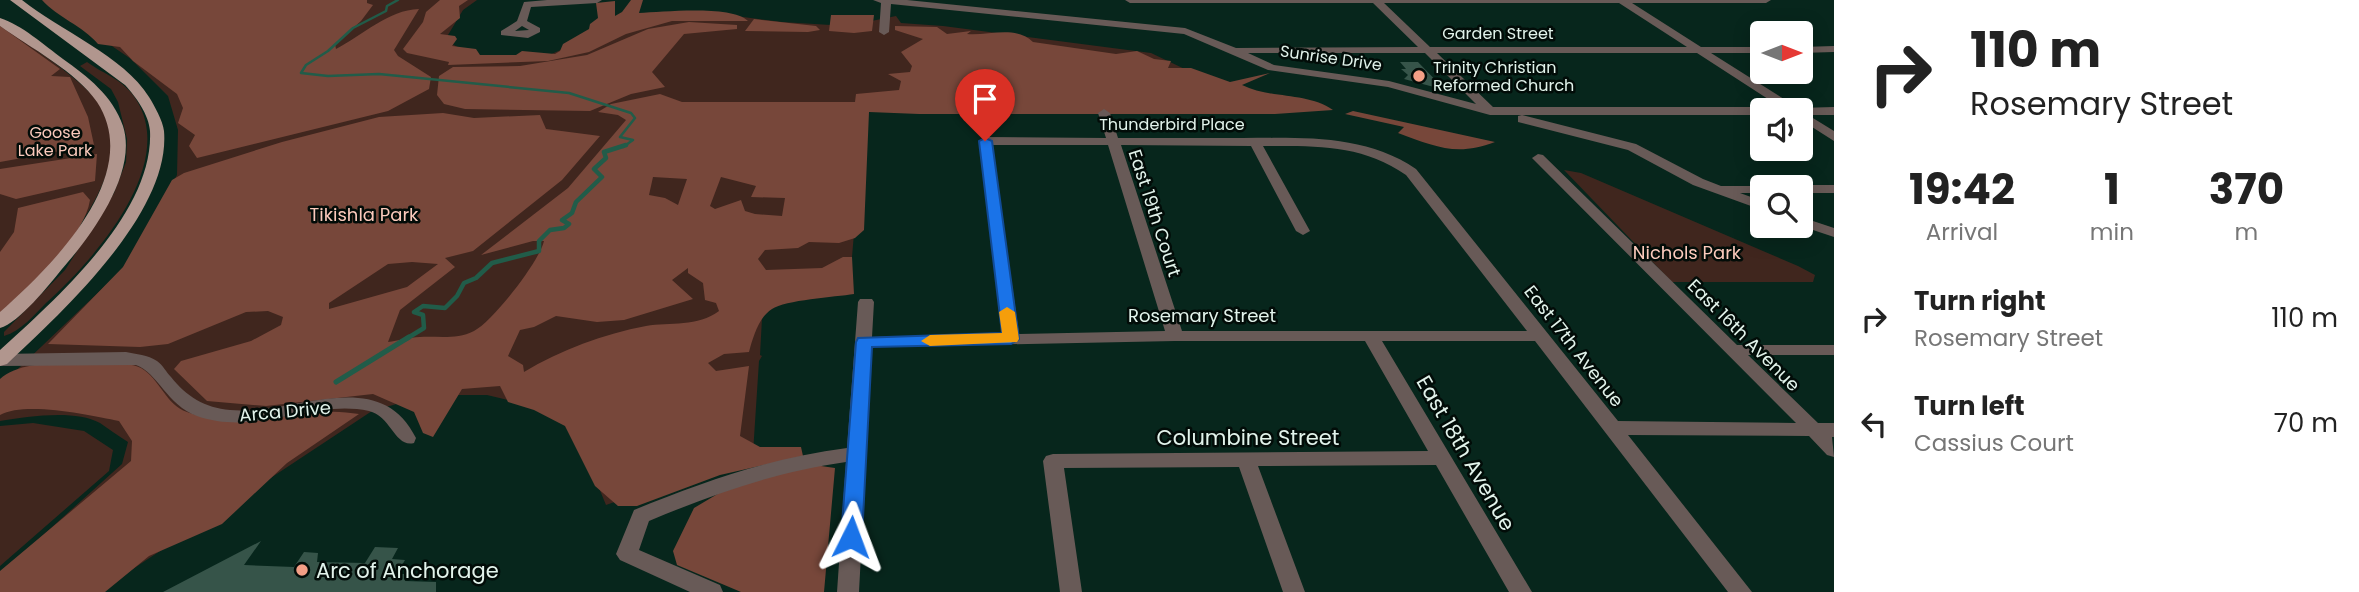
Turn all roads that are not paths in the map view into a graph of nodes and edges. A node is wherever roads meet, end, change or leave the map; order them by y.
1 (15, 0) edge
2 (597, 0) edge
3 (878, 0) edge
4 (886, 0) edge
5 (1130, 0) edge
6 (1376, 0) edge
7 (1621, 0) edge
8 (1766, 0) edge
9 (529, 2) edge
10 (0, 21) edge
11 (522, 22) dead end
12 (1143, 27) junction
13 (884, 32) dead end
14 (1425, 49) junction
15 (1233, 50) junction
16 (1698, 50) junction
17 (1750, 50) edge
18 (1813, 50) edge
19 (1834, 50) edge
20 (1774, 98) edge
21 (1490, 111) junction
22 (1750, 111) edge
23 (1834, 111) edge
24 (1813, 112) edge
25 (1104, 113) dead end
26 (1522, 119) dead end
27 (1813, 122) edge
28 (1834, 137) edge
29 (1112, 142) junction
30 (1255, 142) junction
31 (1359, 146) joint
32 (1538, 158) dead end
33 (1717, 189) junction
34 (1750, 189) edge
35 (1813, 189) edge
36 (1834, 189) edge
37 (1750, 201) edge
38 (1813, 225) edge
39 (1303, 232) dead end
40 (1834, 233) edge
41 (866, 302) dead end
42 (0, 322) edge
43 (1175, 336) junction
44 (1540, 336) junction
45 (1371, 337) junction
46 (1011, 339) junction
47 (864, 342) junction
48 (1834, 349) edge
49 (1732, 350) junction
50 (0, 360) edge
51 (1612, 428) junction
52 (1814, 430) junction
53 (1834, 430) edge
54 (407, 439) dead end
55 (1834, 450) edge
56 (856, 454) junction
57 (1443, 458) junction
58 (1246, 460) junction
59 (712, 592) edge
60 (848, 592) edge
61 (1071, 592) edge
62 (1294, 592) edge
63 (1521, 592) edge
64 (1741, 592) edge

1 - 50 main road
2 - 9 street
3 - 4 street, Sunrise Drive
4 - 12 street, Sunrise Drive
4 - 13 street
5 - 6 street
5 - 12 street
6 - 7 street
6 - 14 street
7 - 8 street
7 - 16 street
9 - 11 street
10 - 42 main road
12 - 15 street, Sunrise Drive
14 - 15 street, Garden Street
14 - 16 street, Garden Street
14 - 21 street
15 - 21 street, Sunrise Drive
16 - 17 street, Garden Street
16 - 20 street
18 - 19 street
21 - 22 street, Sunrise Drive
23 - 24 street
25 - 29 street, East 19th Court
26 - 33 street
27 - 28 street
29 - 30 street, Thunderbird Place
29 - 43 street, East 19th Court
29 - 46 street, Thunderbird Place
30 - 31 street, Thunderbird Place
30 - 39 street
31 - 44 street, East 17th Avenue
32 - 49 street, East 16th Avenue
33 - 34 street
33 - 37 street
35 - 36 street
38 - 40 street
41 - 47 street
43 - 45 street, Rosemary Street
43 - 46 street, Rosemary Street
44 - 45 street, Rosemary Street
44 - 51 street, East 17th Avenue
45 - 57 street, East 18th Avenue
46 - 47 street, Rosemary Street
47 - 56 street
48 - 49 street
49 - 52 street, East 16th Avenue
50 - 54 street, Arca Drive
51 - 52 street
51 - 64 street, East 17th Avenue
52 - 53 street
52 - 55 street, East 16th Avenue
56 - 59 street
56 - 60 street
57 - 58 street, Columbine Street
57 - 63 street, East 18th Avenue
58 - 61 street, Columbine Street
58 - 62 street

